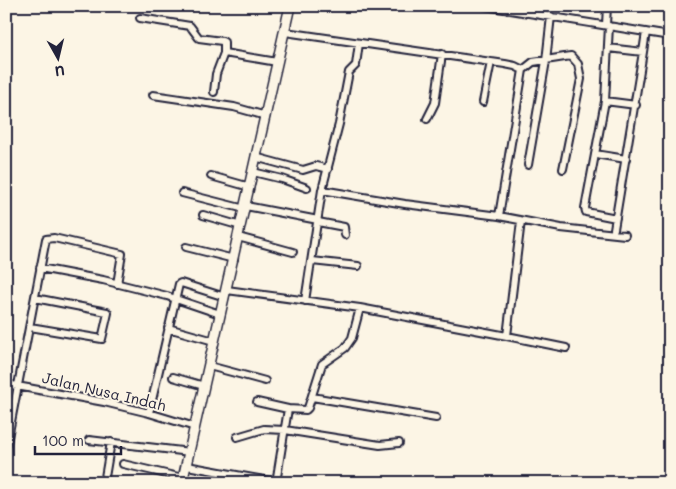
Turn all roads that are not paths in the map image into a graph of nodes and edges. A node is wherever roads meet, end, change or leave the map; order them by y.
1 (290, 6) edge
2 (485, 6) edge
3 (608, 6) edge
4 (551, 16) junction
5 (140, 18) dead end
6 (608, 26) junction
7 (285, 32) junction
8 (646, 32) junction
9 (670, 36) edge
10 (359, 43) junction
11 (608, 48) junction
12 (224, 52) junction
13 (643, 52) junction
14 (442, 54) junction
15 (546, 61) junction
16 (277, 62) junction
17 (491, 62) junction
18 (523, 70) junction
19 (214, 92) dead end
20 (153, 95) dead end
21 (605, 101) junction
22 (484, 102) dead end
23 (636, 105) junction
24 (266, 116) junction
25 (427, 119) dead end
26 (595, 154) junction
27 (256, 156) junction
28 (626, 159) junction
29 (528, 165) dead end
30 (328, 168) junction
31 (563, 169) dead end
32 (253, 172) junction
33 (210, 176) dead end
34 (250, 187) junction
35 (307, 188) dead end
36 (322, 190) junction
37 (182, 193) dead end
38 (245, 207) junction
39 (203, 215) dead end
40 (499, 216) junction
41 (616, 218) junction
42 (318, 221) junction
43 (521, 221) junction
44 (241, 226) junction
45 (614, 229) dead end
46 (345, 234) dead end
47 (625, 235) dead end
48 (238, 238) junction
49 (186, 247) dead end
50 (293, 252) dead end
51 (234, 259) junction
52 (312, 261) junction
53 (358, 266) dead end
54 (40, 268) junction
55 (117, 284) junction
56 (226, 294) junction
57 (35, 298) junction
58 (175, 298) junction
59 (305, 301) junction
60 (360, 308) junction
61 (220, 314) junction
62 (30, 327) junction
63 (168, 328) junction
64 (506, 336) junction
65 (214, 341) junction
66 (566, 348) dead end
67 (209, 366) junction
68 (173, 377) dead end
69 (265, 381) dead end
70 (6, 384) edge
71 (17, 386) junction
72 (204, 386) junction
73 (312, 397) junction
74 (257, 402) dead end
75 (288, 409) junction
76 (149, 413) junction
77 (436, 418) dead end
78 (195, 427) junction
79 (285, 430) junction
80 (236, 436) dead end
81 (89, 440) dead end
82 (111, 442) junction
83 (399, 443) dead end
84 (6, 448) edge
85 (190, 452) junction
86 (123, 464) dead end
87 (187, 466) junction
88 (182, 481) edge
89 (276, 482) edge
90 (104, 483) edge

1 - 7 main road
2 - 4 street
3 - 6 street
4 - 6 street
4 - 15 street
5 - 12 street
6 - 8 street
6 - 11 street
7 - 10 street
7 - 16 main road
8 - 9 street
8 - 13 street
10 - 14 street
10 - 30 street
11 - 13 street
11 - 21 street
12 - 16 street
12 - 19 street
13 - 23 street
14 - 17 street
14 - 25 street
15 - 18 street
15 - 29 street
15 - 31 street
16 - 24 main road
17 - 18 street
17 - 22 street
18 - 40 street
20 - 24 street
21 - 23 street
21 - 26 street
23 - 28 street
24 - 27 main road
26 - 28 street
26 - 41 street
27 - 30 street
27 - 32 main road
28 - 41 street
30 - 36 street
32 - 34 main road
32 - 35 street
33 - 34 street
34 - 38 main road
36 - 40 street
36 - 42 street
37 - 38 street
38 - 42 street
38 - 44 main road
39 - 44 street
40 - 43 street
41 - 45 street
42 - 46 street
42 - 52 street
43 - 47 street
43 - 64 street
44 - 48 main road
48 - 50 street
48 - 51 main road
49 - 51 street
51 - 56 main road
52 - 53 street
52 - 59 street
54 - 55 street
54 - 55 street
54 - 57 street
55 - 58 street
56 - 58 street
56 - 59 street
56 - 61 main road
57 - 62 street
57 - 62 street
58 - 61 street
58 - 63 street
59 - 60 street
60 - 64 street
60 - 73 street
61 - 65 main road
62 - 71 street
63 - 65 street
63 - 76 street
64 - 66 street
65 - 67 main road
67 - 69 street
67 - 72 main road
68 - 72 street
70 - 71 street, Jalan Nusa Indah
71 - 76 street, Jalan Nusa Indah
71 - 84 street
72 - 78 main road
73 - 75 street
73 - 77 street
74 - 75 street
75 - 79 street
76 - 78 street, Jalan Nusa Indah
78 - 85 main road
79 - 80 street
79 - 83 street
79 - 89 street
81 - 82 street
82 - 85 street
82 - 90 street
85 - 87 main road
86 - 88 street
87 - 88 main road
87 - 89 street

